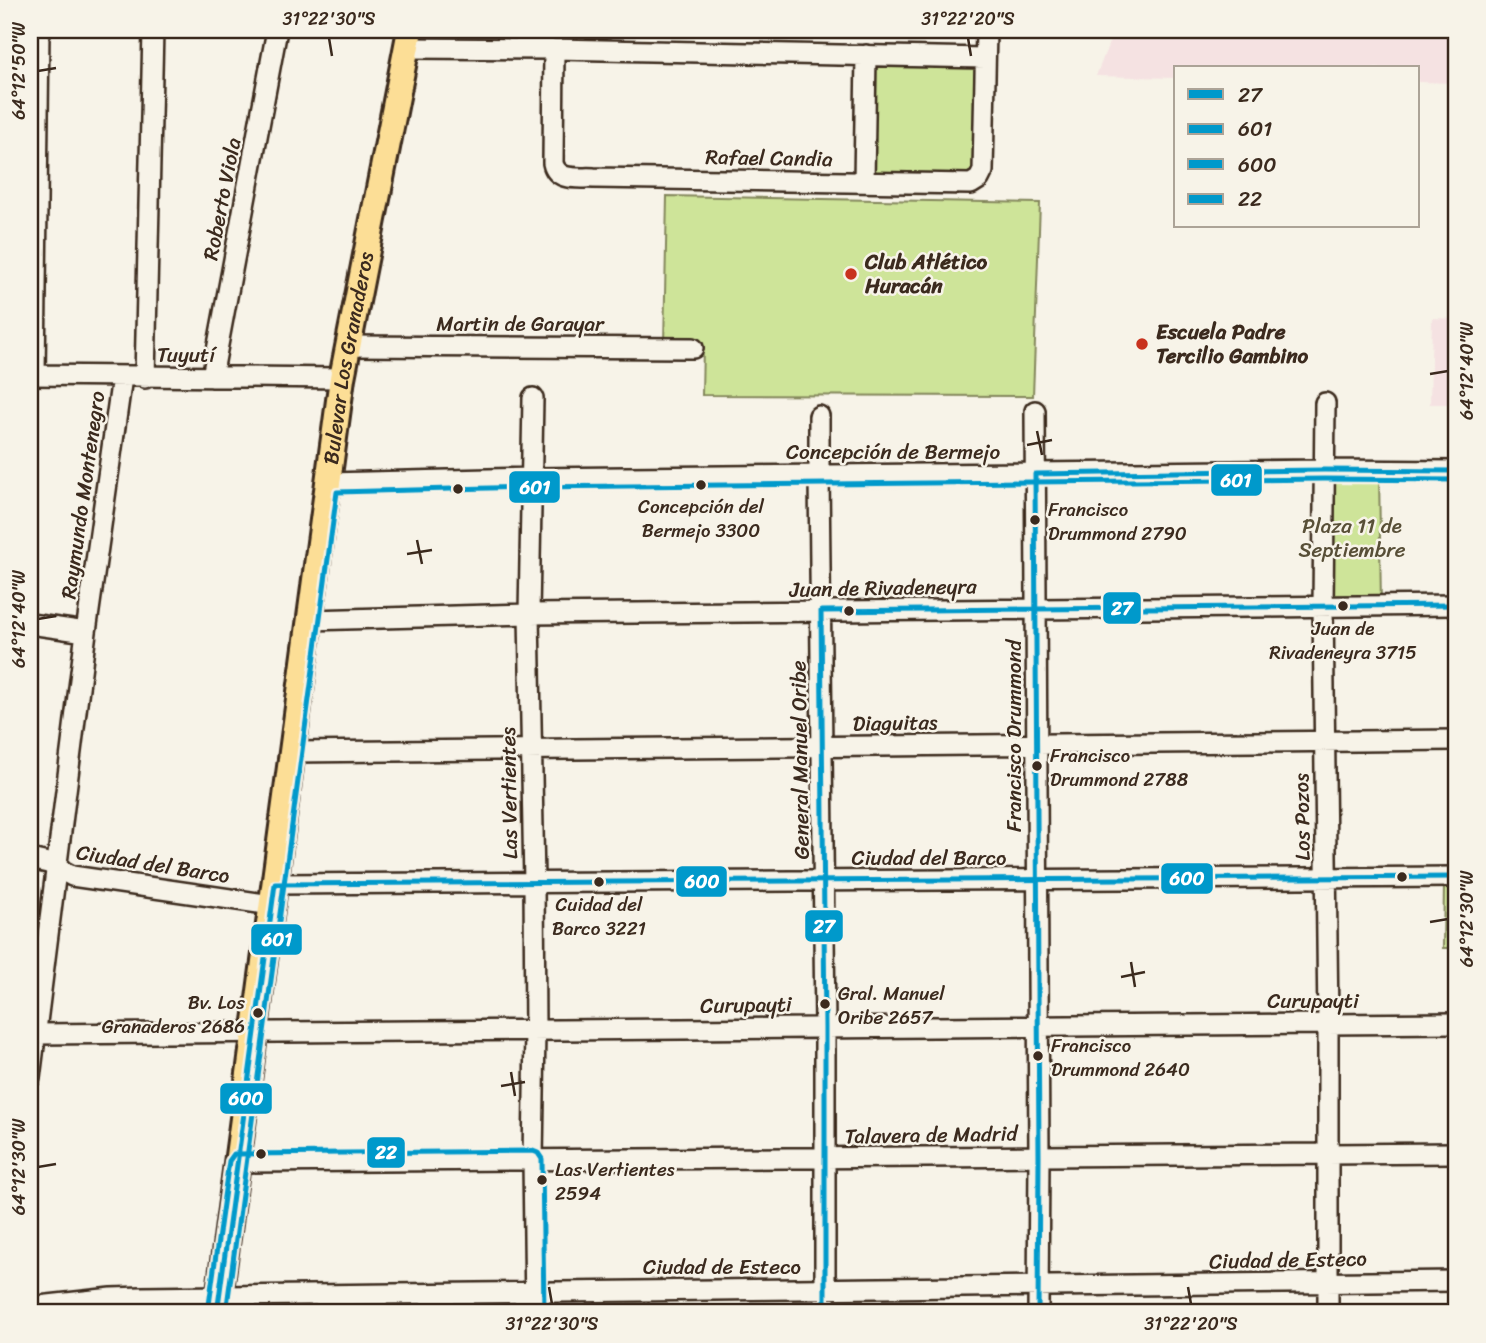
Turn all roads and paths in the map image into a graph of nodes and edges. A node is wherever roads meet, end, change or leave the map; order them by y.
1 (39, 30) edge
2 (153, 30) edge
3 (277, 30) edge
4 (986, 30) edge
5 (409, 39) edge
6 (554, 49) junction
7 (866, 55) junction
8 (985, 58) junction
9 (864, 182) junction
10 (348, 346) junction
11 (693, 348) dead end
12 (33, 375) edge
13 (122, 377) junction
14 (145, 377) junction
15 (212, 377) junction
16 (342, 378) junction
17 (533, 398) dead end
18 (1325, 403) dead end
19 (1035, 411) dead end
20 (819, 416) dead end
21 (1324, 470) junction
22 (1456, 471) edge
23 (1035, 474) junction
24 (819, 475) junction
25 (531, 478) junction
26 (329, 483) junction
27 (1456, 605) edge
28 (1323, 606) junction
29 (1036, 609) junction
30 (821, 611) junction
31 (529, 614) junction
32 (310, 620) junction
33 (30, 624) edge
34 (86, 632) junction
35 (1456, 740) edge
36 (1324, 742) junction
37 (1037, 745) junction
38 (822, 747) junction
39 (531, 749) junction
40 (293, 752) junction
41 (30, 859) edge
42 (56, 867) junction
43 (1325, 877) junction
44 (1456, 877) edge
45 (1037, 880) junction
46 (823, 881) junction
47 (534, 883) junction
48 (274, 895) junction
49 (1328, 1023) junction
50 (1456, 1023) edge
51 (1038, 1026) junction
52 (825, 1027) junction
53 (535, 1030) junction
54 (254, 1033) junction
55 (35, 1034) junction
56 (30, 1078) edge
57 (1456, 1153) edge
58 (1328, 1154) junction
59 (1039, 1157) junction
60 (825, 1159) junction
61 (533, 1160) junction
62 (238, 1163) junction
63 (1456, 1281) edge
64 (1328, 1283) junction
65 (1038, 1285) junction
66 (825, 1289) junction
67 (535, 1291) junction
68 (218, 1304) edge
69 (30, 1307) edge
70 (535, 1313) edge
71 (825, 1313) edge
72 (1038, 1313) edge
73 (1328, 1313) edge

1 - 12 street
2 - 14 street
3 - 15 street, Roberto Viola
4 - 8 street
5 - 6 street
5 - 10 main road, Bulevar Los Granaderos
6 - 7 street
6 - 9 street, Rafael Candia
7 - 8 street
7 - 9 street
8 - 9 street, Rafael Candia
10 - 11 street, Martin de Garayar
10 - 16 main road, Bulevar Los Granaderos
12 - 13 street, Tuyutí
13 - 14 street, Tuyutí
13 - 34 street, Raymundo Montenegro
14 - 15 street, Tuyutí
15 - 16 street, Tuyutí
16 - 26 main road, Bulevar Los Granaderos
17 - 25 street, Las Vertientes
18 - 21 street, Los Pozos
19 - 23 street, Francisco Drummond
20 - 24 street, General Manuel Oribe
21 - 22 street, Concepción de Bermejo
21 - 23 street, Concepción de Bermejo
21 - 28 street, Los Pozos
23 - 24 street, Concepción de Bermejo
23 - 29 street, Francisco Drummond
24 - 25 street, Concepción de Bermejo
24 - 30 street, General Manuel Oribe
25 - 26 street, Concepción de Bermejo
25 - 31 street, Las Vertientes
26 - 32 main road, Bulevar Los Granaderos
27 - 28 street, Juan de Rivadeneyra
28 - 29 street, Juan de Rivadeneyra
28 - 36 street, Los Pozos
29 - 30 street, Juan de Rivadeneyra
29 - 37 street, Francisco Drummond
30 - 31 street, Juan de Rivadeneyra
30 - 38 street, General Manuel Oribe
31 - 32 street, Juan de Rivadeneyra
31 - 39 street, Las Vertientes
32 - 40 main road, Bulevar Los Granaderos
33 - 34 street
34 - 42 street, Raymundo Montenegro
35 - 36 street, Diaguitas
36 - 37 street, Diaguitas
36 - 43 street, Los Pozos
37 - 38 street, Diaguitas
37 - 45 street, Francisco Drummond
38 - 39 street, Diaguitas
38 - 46 street, General Manuel Oribe
39 - 40 street, Diaguitas
39 - 47 street, Las Vertientes
40 - 48 main road, Bulevar Los Granaderos
41 - 42 street, Ciudad del Barco
42 - 48 street, Ciudad del Barco
42 - 55 street, Raymundo Montenegro
43 - 44 street, Ciudad del Barco
43 - 45 street, Ciudad del Barco
43 - 49 street, Los Pozos
45 - 46 street, Ciudad del Barco
45 - 51 street, Francisco Drummond
46 - 47 street, Ciudad del Barco
46 - 52 street, General Manuel Oribe
47 - 48 street, Ciudad del Barco
47 - 53 street, Las Vertientes
48 - 54 main road, Bulevar Los Granaderos
49 - 50 street, Curupayti
49 - 51 street, Curupayti
49 - 58 street, Los Pozos
51 - 52 street, Curupayti
51 - 59 street, Francisco Drummond
52 - 53 street, Curupayti
52 - 60 street, General Manuel Oribe
53 - 54 street, Curupayti
53 - 61 street, Las Vertientes
54 - 55 street, Curupayti
54 - 62 main road, Bulevar Los Granaderos
55 - 56 street, Raymundo Montenegro
57 - 58 street, Talavera de Madrid
58 - 59 street, Talavera de Madrid
58 - 64 street, Los Pozos
59 - 60 street, Talavera de Madrid
59 - 65 street, Francisco Drummond
60 - 61 street, Talavera de Madrid
60 - 66 street, General Manuel Oribe
61 - 62 street, Talavera de Madrid
61 - 67 street, Las Vertientes
62 - 68 main road, Bulevar Los Granaderos
63 - 64 street, Ciudad de Esteco
64 - 65 street, Ciudad de Esteco
64 - 73 street, Los Pozos
65 - 66 street, Ciudad de Esteco
65 - 72 street, Francisco Drummond
66 - 67 street, Ciudad de Esteco
66 - 71 street, General Manuel Oribe
67 - 68 street, Ciudad de Esteco
67 - 70 street, Las Vertientes
68 - 69 street, Ciudad de Esteco

